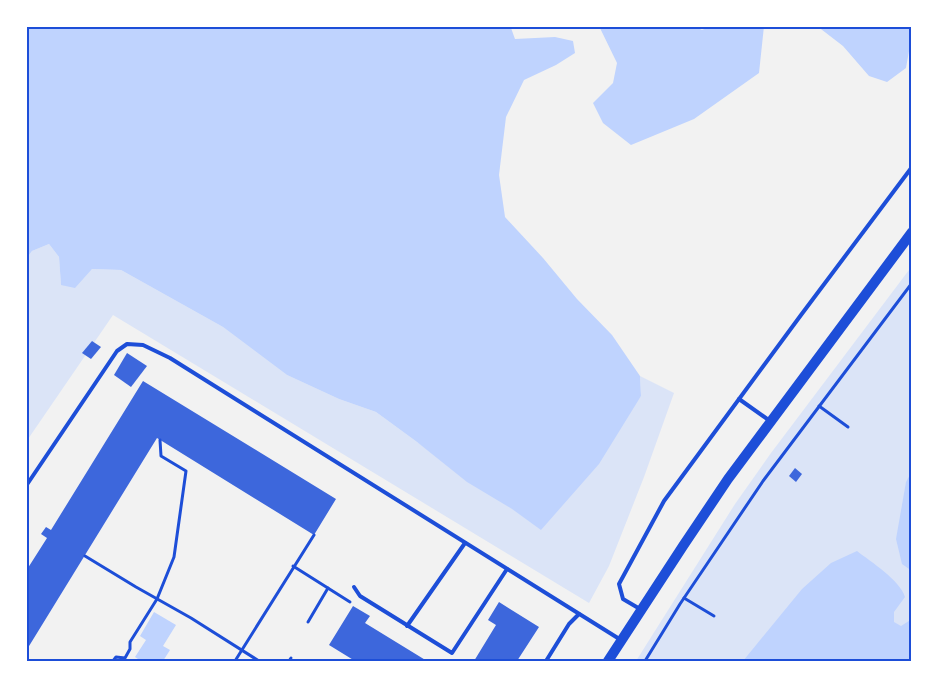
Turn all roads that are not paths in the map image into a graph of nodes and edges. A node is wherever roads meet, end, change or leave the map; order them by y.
1 (912, 167) edge
2 (912, 232) edge
3 (739, 399) junction
4 (771, 422) junction
5 (26, 486) edge
6 (465, 542) junction
7 (506, 569) junction
8 (354, 588) dead end
9 (641, 610) junction
10 (579, 614) junction
11 (408, 626) junction
12 (622, 640) junction
13 (546, 661) edge
14 (608, 661) edge

1 - 3 lane
2 - 4 main road
3 - 4 lane
3 - 9 lane
4 - 9 main road
5 - 6 lane
6 - 7 lane
6 - 11 lane
7 - 10 lane
7 - 11 lane
8 - 11 lane
9 - 12 main road
10 - 12 lane
10 - 13 lane
12 - 14 main road

